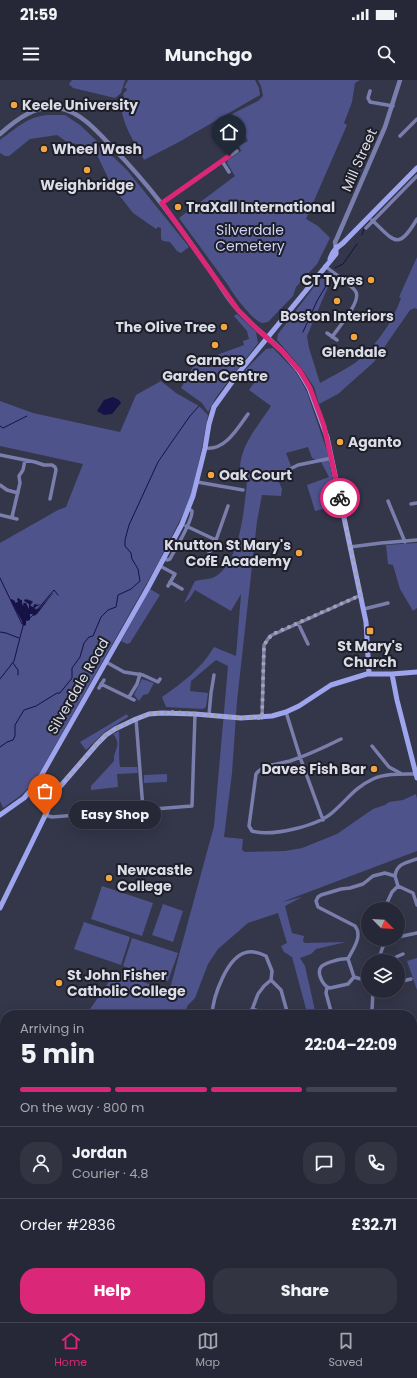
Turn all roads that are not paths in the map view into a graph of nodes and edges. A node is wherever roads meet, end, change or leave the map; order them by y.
1 (400, 80) edge
2 (370, 91) dead end
3 (393, 106) junction
4 (417, 119) edge
5 (0, 134) edge
6 (400, 136) dead end
7 (237, 151) dead end
8 (222, 161) junction
9 (417, 168) edge
10 (229, 172) dead end
11 (417, 176) edge
12 (162, 203) junction
13 (370, 219) junction
14 (417, 219) edge
15 (366, 228) dead end
16 (336, 247) junction
17 (325, 266) junction
18 (327, 334) dead end
19 (332, 337) junction
20 (268, 338) junction
21 (337, 340) dead end
22 (248, 414) dead end
23 (205, 448) junction
24 (0, 455) edge
25 (6, 456) junction
26 (332, 458) junction
27 (25, 460) junction
28 (5, 461) dead end
29 (284, 472) dead end
30 (197, 482) junction
31 (0, 485) edge
32 (243, 490) dead end
33 (18, 493) junction
34 (46, 495) dead end
35 (388, 501) dead end
36 (417, 503) edge
37 (411, 504) dead end
38 (228, 506) dead end
39 (0, 515) edge
40 (12, 517) junction
41 (17, 519) dead end
42 (185, 525) junction
43 (216, 540) junction
44 (417, 540) edge
45 (405, 542) junction
46 (350, 547) junction
47 (208, 555) dead end
48 (160, 566) junction
49 (170, 582) junction
50 (168, 586) dead end
51 (182, 589) dead end
52 (361, 595) junction
53 (388, 603) dead end
54 (364, 609) junction
55 (298, 623) junction
56 (308, 644) dead end
57 (106, 662) junction
58 (417, 672) edge
59 (369, 673) junction
60 (140, 674) junction
61 (214, 674) dead end
62 (392, 674) junction
63 (160, 679) dead end
64 (102, 684) dead end
65 (129, 697) junction
66 (134, 700) dead end
67 (286, 712) junction
68 (195, 714) junction
69 (209, 715) junction
70 (262, 718) junction
71 (136, 719) junction
72 (341, 738) dead end
73 (372, 746) dead end
74 (300, 757) junction
75 (415, 764) edge
76 (389, 767) junction
77 (401, 774) junction
78 (386, 775) junction
79 (416, 776) edge
80 (29, 794) junction
81 (48, 808) junction
82 (143, 809) junction
83 (0, 815) edge
84 (45, 815) junction
85 (323, 820) junction
86 (417, 859) edge
87 (406, 863) junction
88 (408, 868) dead end
89 (395, 876) junction
90 (398, 886) junction
91 (415, 892) edge
92 (387, 902) edge
93 (417, 905) edge
94 (0, 908) edge
95 (417, 933) edge
96 (405, 936) edge
97 (348, 959) junction
98 (354, 977) junction
99 (411, 978) dead end
100 (361, 979) edge
101 (271, 980) junction
102 (405, 980) edge
103 (327, 988) junction
104 (373, 998) edge
105 (252, 1009) joint
106 (213, 1010) edge
107 (255, 1010) edge
108 (287, 1010) edge
109 (331, 1010) edge
110 (372, 1010) edge

1 - 3 street, Mill Street
2 - 3 street
3 - 16 street, Mill Street
4 - 6 street
5 - 12 street
7 - 8 street
8 - 10 street
8 - 12 street
9 - 13 main road
11 - 13 street
12 - 20 street
13 - 14 street
13 - 15 street
13 - 16 main road
16 - 17 main road, Silverdale Road
17 - 19 street
17 - 20 main road, Silverdale Road
18 - 19 street
19 - 21 street
20 - 23 main road, Silverdale Road
20 - 26 main road
22 - 23 street
23 - 30 main road, Silverdale Road
24 - 25 street
25 - 27 street
25 - 28 street
26 - 29 street
26 - 46 main road
27 - 33 street
27 - 34 street
30 - 32 street
30 - 42 main road, Silverdale Road
31 - 33 street
33 - 40 street
35 - 45 street
36 - 37 street
38 - 43 street
39 - 40 street
40 - 41 street
42 - 43 street
42 - 48 main road, Silverdale Road
43 - 47 street
44 - 45 street
45 - 46 street
46 - 52 main road
48 - 49 street
48 - 57 main road, Silverdale Road
49 - 50 street
49 - 51 street
52 - 54 main road
52 - 55 street
53 - 54 street
54 - 59 main road
55 - 56 street
55 - 70 street
57 - 60 street
57 - 80 main road, Silverdale Road
58 - 62 main road
59 - 62 main road
59 - 67 main road
60 - 63 street
60 - 65 street
61 - 69 street
62 - 75 main road
64 - 65 street
65 - 66 street
67 - 70 main road
67 - 74 street
68 - 69 main road
68 - 71 main road
68 - 82 street
69 - 70 main road
71 - 81 main road
71 - 82 street
72 - 74 street
73 - 76 street
74 - 85 street
74 - 85 street
75 - 79 main road
76 - 77 street
76 - 78 street
77 - 78 street
77 - 79 street
78 - 85 street
80 - 81 main road
80 - 83 main road, Silverdale Road
81 - 84 main road
82 - 84 street
84 - 94 main road
86 - 87 street
87 - 88 street
87 - 89 street
89 - 90 street
89 - 97 street
90 - 91 street
90 - 92 street
91 - 93 street
95 - 96 street
97 - 98 street
97 - 103 street
98 - 100 street
98 - 103 street
99 - 102 street
101 - 105 street
101 - 106 street
101 - 108 street
103 - 109 street
104 - 110 street
105 - 107 street

